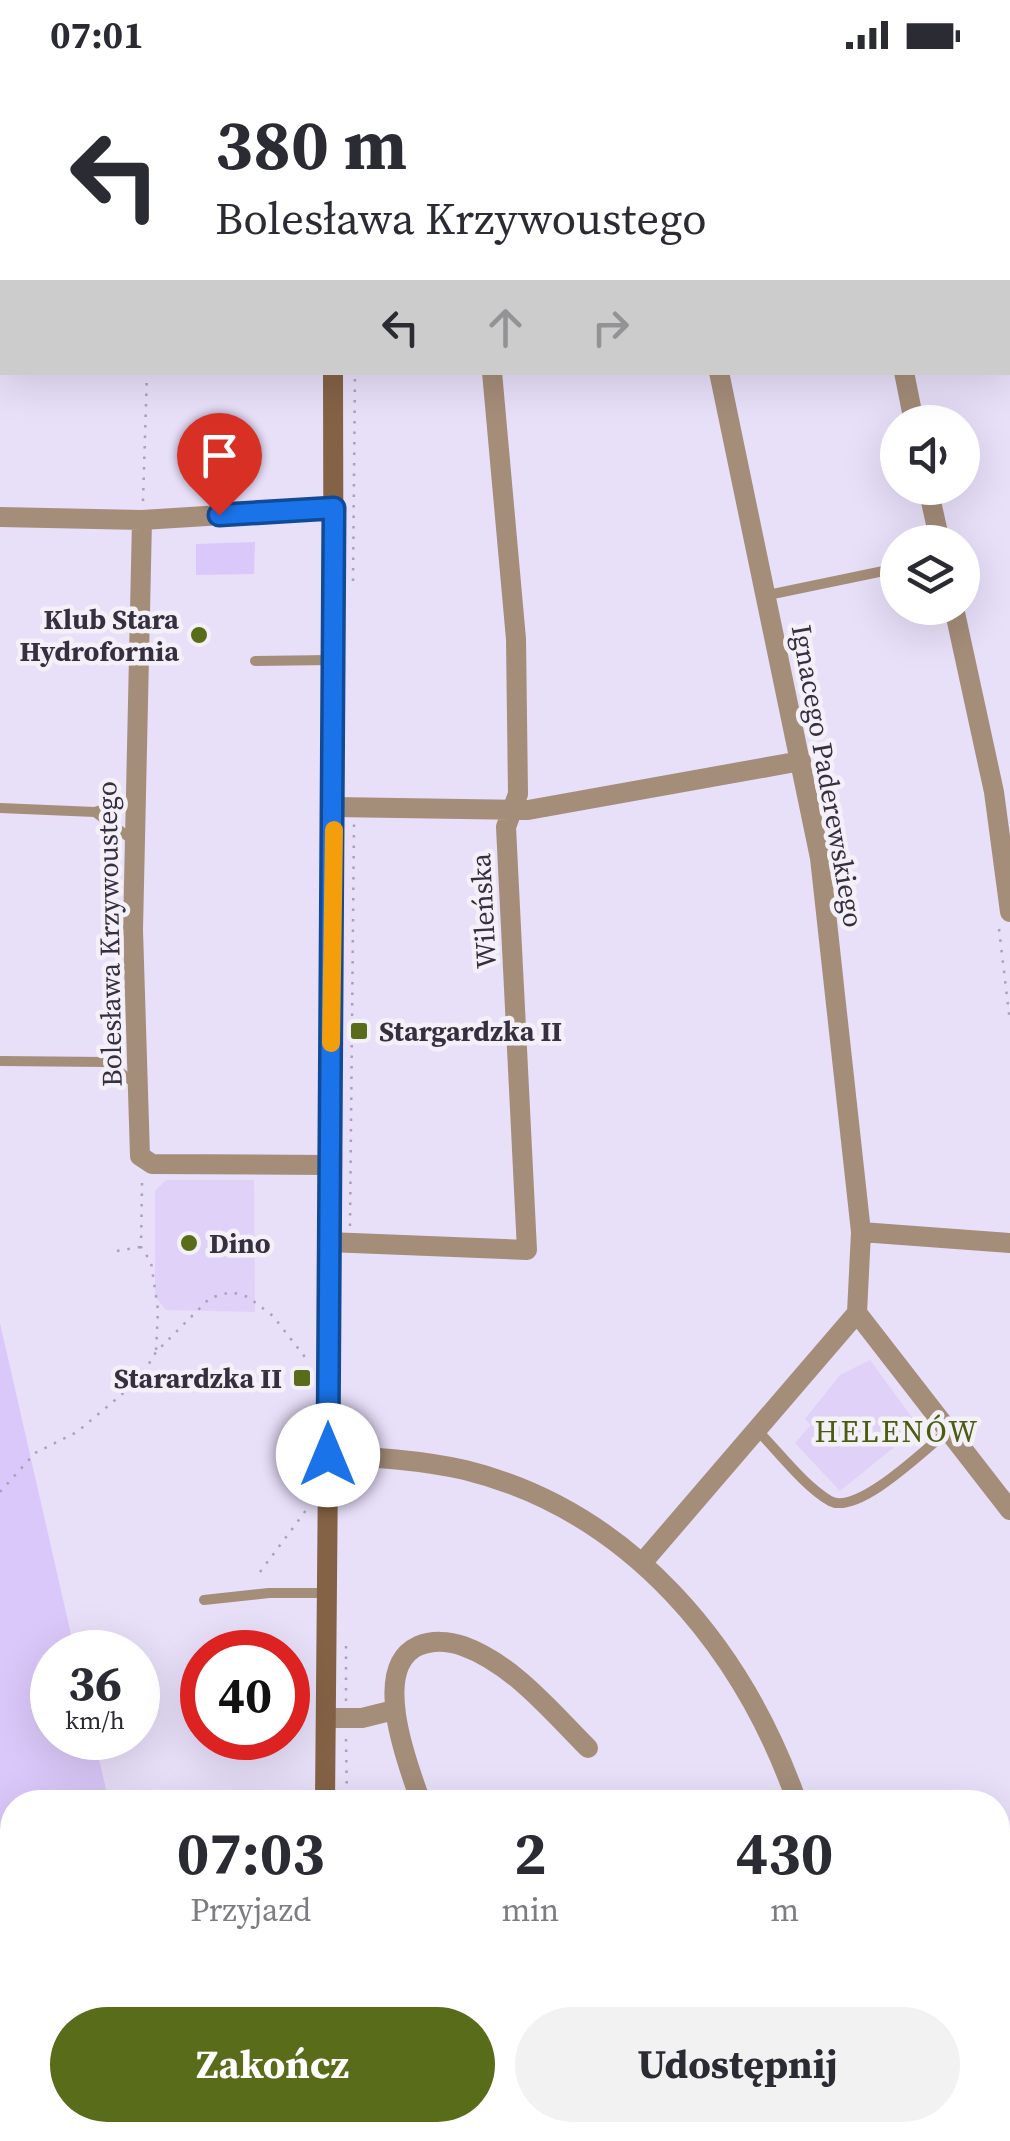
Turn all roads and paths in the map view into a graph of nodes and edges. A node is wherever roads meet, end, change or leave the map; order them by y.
1 (147, 375) edge
2 (333, 375) edge
3 (492, 375) edge
4 (720, 375) edge
5 (905, 375) edge
6 (911, 405) edge
7 (334, 508) junction
8 (0, 517) edge
9 (142, 520) junction
10 (880, 572) edge
11 (768, 595) junction
12 (958, 625) edge
13 (332, 660) junction
14 (255, 662) dead end
15 (801, 761) junction
16 (134, 799) junction
17 (334, 806) junction
18 (0, 808) edge
19 (514, 811) junction
20 (95, 812) junction
21 (134, 841) junction
22 (1007, 862) edge
23 (1010, 912) edge
24 (0, 1060) edge
25 (137, 1084) junction
26 (144, 1161) junction
27 (329, 1165) junction
28 (861, 1232) junction
29 (328, 1242) junction
30 (1010, 1243) edge
31 (141, 1247) junction
32 (117, 1251) dead end
33 (856, 1314) junction
34 (156, 1352) junction
35 (310, 1364) dead end
36 (756, 1429) junction
37 (948, 1431) junction
38 (328, 1455) junction
39 (0, 1492) edge
40 (317, 1496) dead end
41 (1010, 1510) edge
42 (643, 1562) junction
43 (260, 1572) dead end
44 (327, 1593) junction
45 (204, 1600) dead end
46 (394, 1710) junction
47 (326, 1718) junction
48 (588, 1748) dead end
49 (325, 1790) edge
50 (417, 1790) edge
51 (793, 1790) edge

1 - 9 path
2 - 7 street
3 - 19 street, Wileńska
4 - 11 street, Ignacego Paderewskiego
5 - 6 street
7 - 9 street
7 - 13 street
8 - 9 street
9 - 16 street, Bolesława Krzywoustego
10 - 11 lane
11 - 15 street, Ignacego Paderewskiego
12 - 22 street
13 - 14 lane
13 - 17 street
15 - 19 street
15 - 28 street, Ignacego Paderewskiego
16 - 20 lane
16 - 21 street, Bolesława Krzywoustego
17 - 19 street
17 - 27 street
18 - 20 lane
19 - 29 street, Wileńska
20 - 21 lane
21 - 25 street, Bolesława Krzywoustego
22 - 23 street
24 - 25 lane
25 - 26 street, Bolesława Krzywoustego
26 - 27 street
26 - 31 path
27 - 29 street
28 - 30 street
28 - 33 street, Ignacego Paderewskiego
29 - 38 street
31 - 32 path
31 - 34 path
33 - 36 street
33 - 37 street
34 - 35 path
34 - 39 path
36 - 37 lane
36 - 42 street
37 - 41 street
38 - 42 street
38 - 44 street
40 - 43 path
42 - 51 street
44 - 45 lane
44 - 47 street
46 - 47 street
46 - 48 street
46 - 50 street
47 - 49 street

